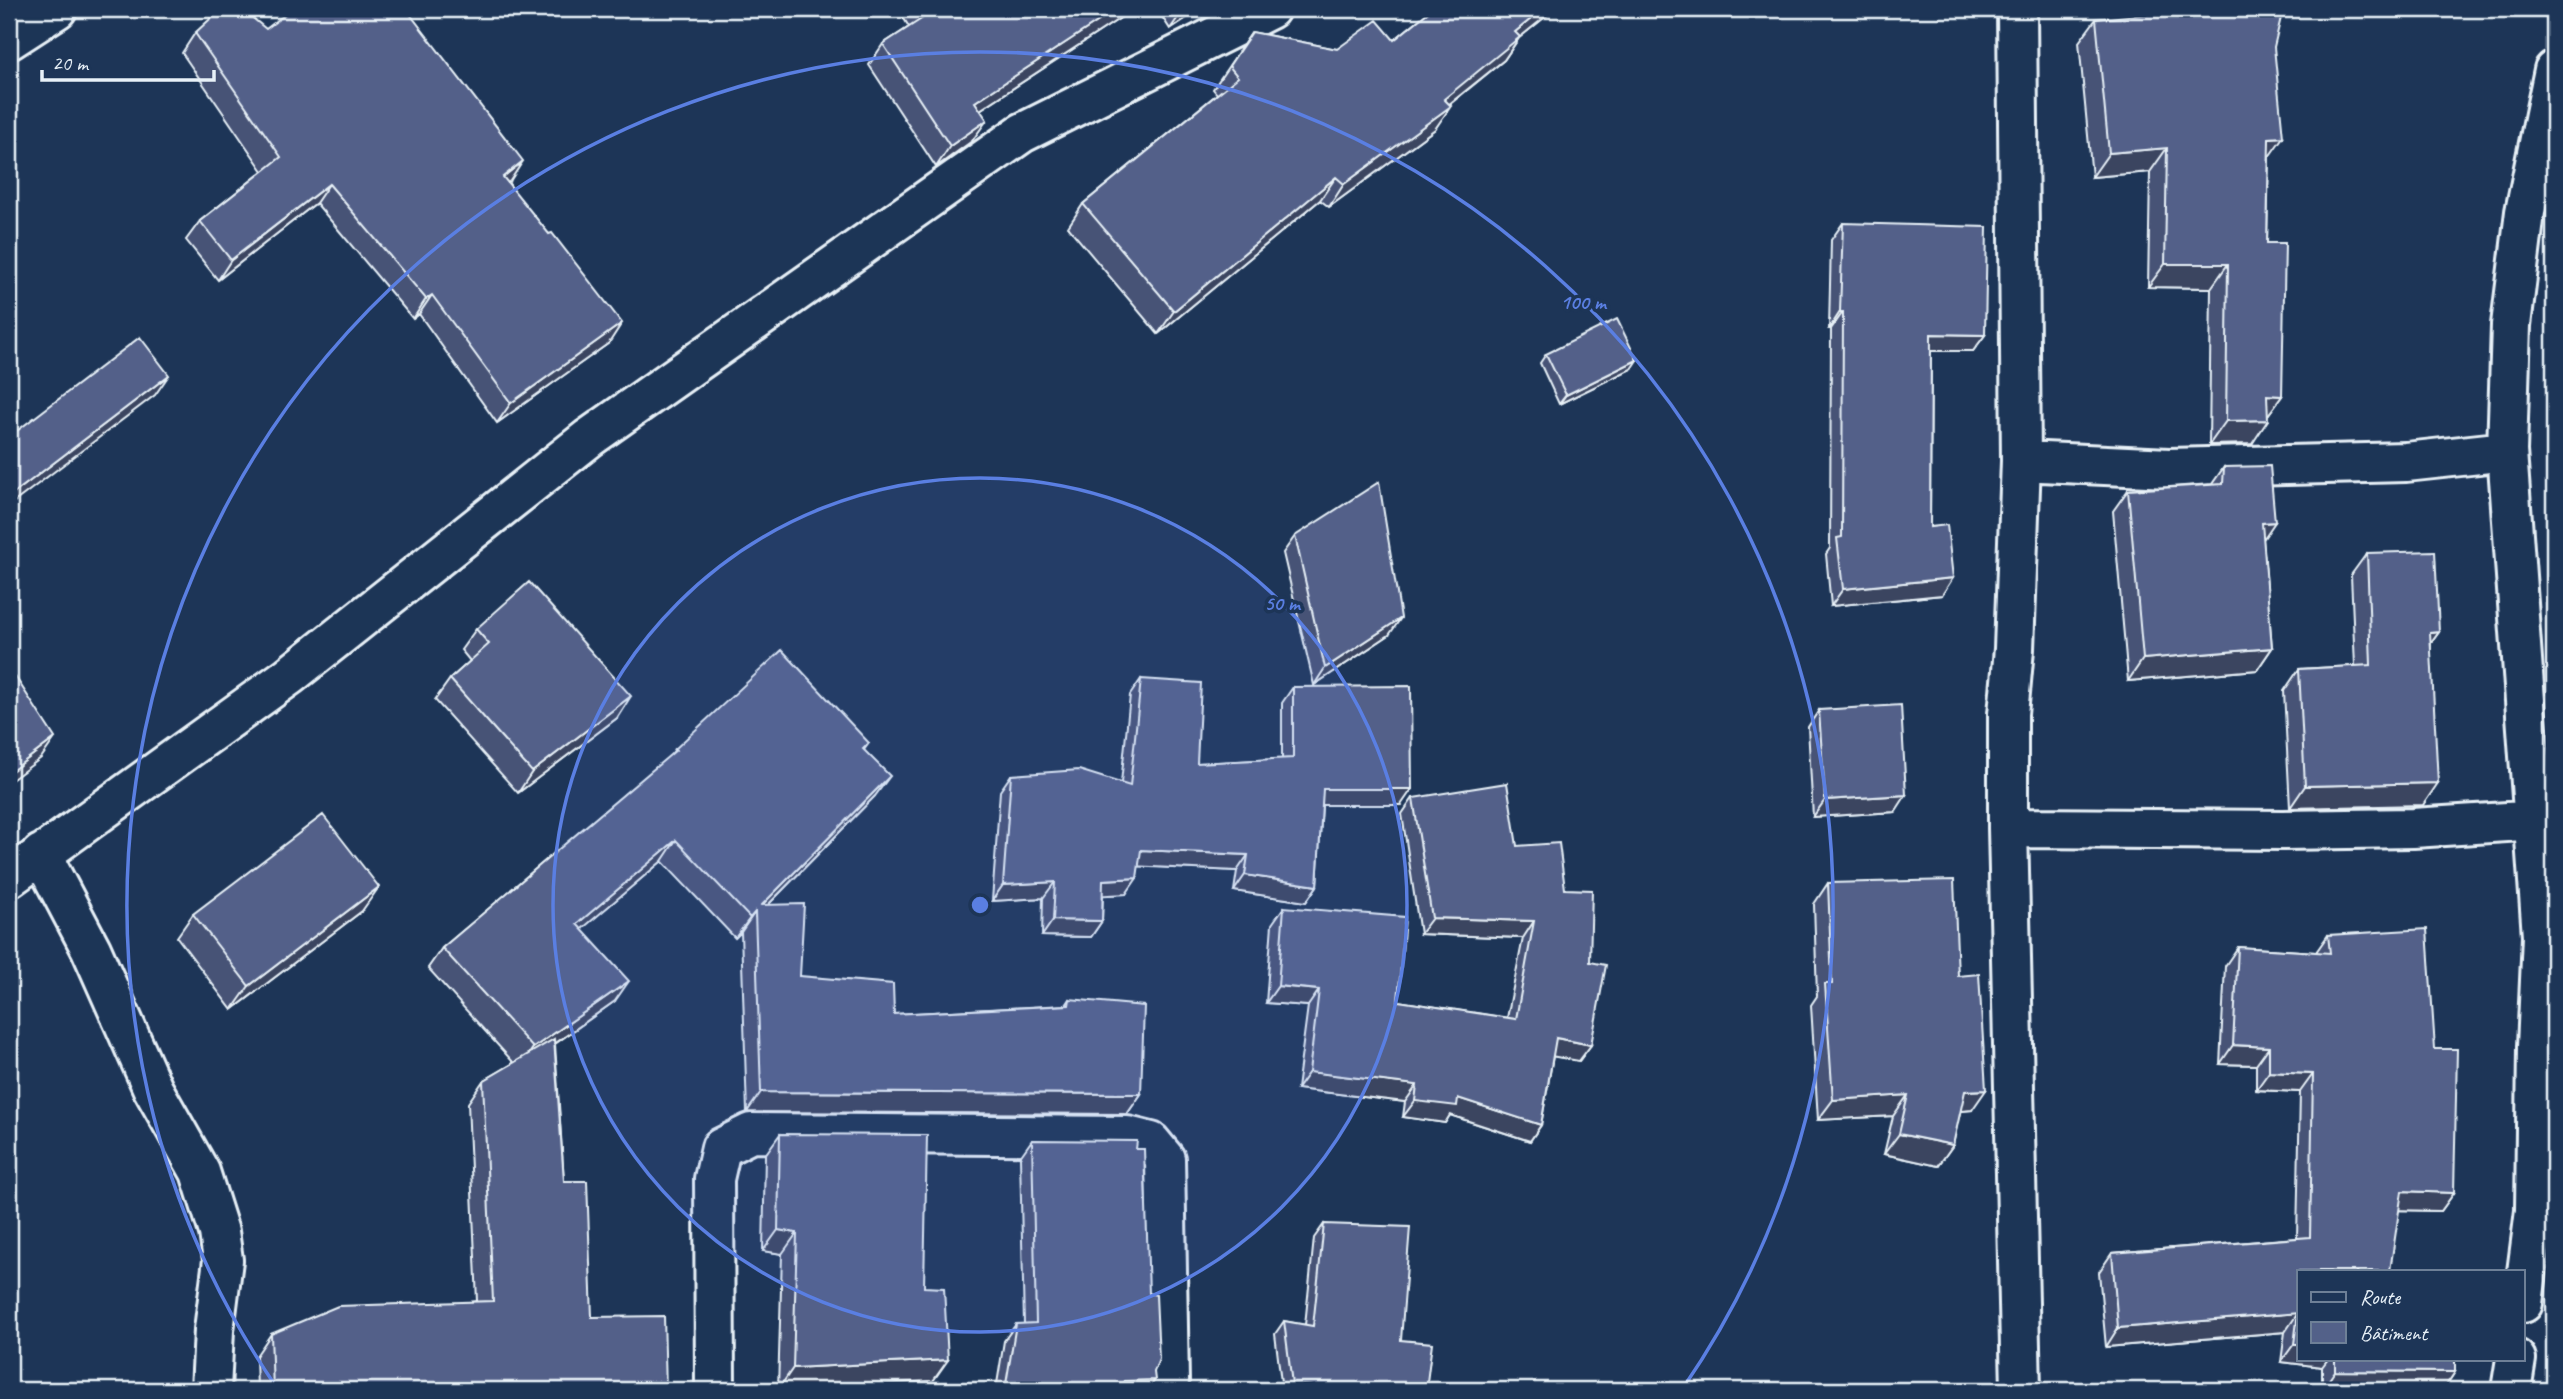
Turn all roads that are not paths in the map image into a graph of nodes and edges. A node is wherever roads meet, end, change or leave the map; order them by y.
1 (57, 9) edge
2 (1270, 9) edge
3 (2017, 9) edge
4 (9, 40) edge
5 (2554, 70) edge
6 (2507, 451) junction
7 (2021, 461) junction
8 (2543, 820) edge
9 (2008, 828) junction
10 (41, 854) junction
11 (9, 878) edge
12 (2544, 1213) edge
13 (2524, 1299) edge
14 (2516, 1360) edge
15 (211, 1390) edge
16 (715, 1390) edge
17 (1164, 1390) edge
18 (2021, 1390) edge
19 (2511, 1390) edge

1 - 4 street
2 - 10 street
3 - 7 street
5 - 6 street
6 - 7 street
6 - 8 street
7 - 9 street
8 - 9 street
8 - 12 street
9 - 18 street
10 - 11 street
10 - 15 street
12 - 13 street
14 - 19 street
16 - 17 street

